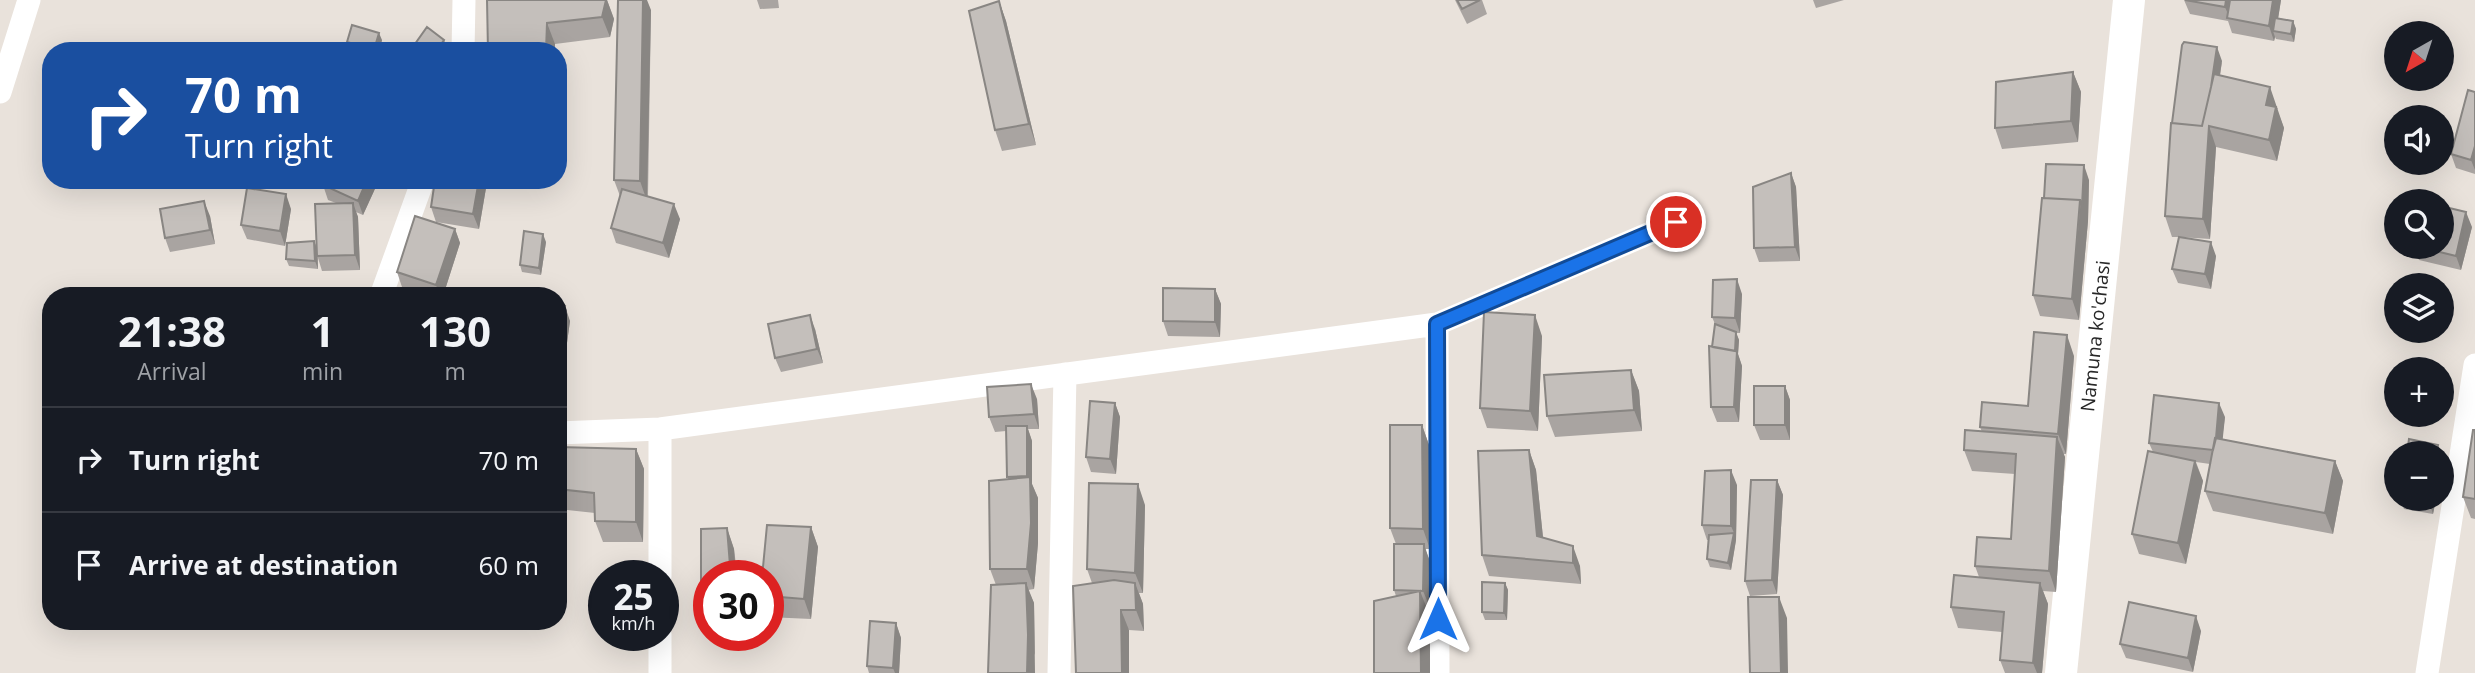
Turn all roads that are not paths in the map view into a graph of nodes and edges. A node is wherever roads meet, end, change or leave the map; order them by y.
1 (29, 0) edge
2 (464, 0) edge
3 (2129, 0) edge
4 (463, 42) edge
5 (0, 92) edge
6 (420, 189) edge
7 (1676, 222) dead end
8 (384, 287) edge
9 (1437, 324) junction
10 (2475, 365) edge
11 (1065, 374) junction
12 (660, 429) junction
13 (567, 433) edge
14 (660, 560) edge
15 (660, 651) edge
16 (660, 673) edge
17 (1059, 673) edge
18 (1438, 673) edge
19 (2061, 673) edge
20 (2427, 673) edge

1 - 5 street
2 - 4 street
3 - 19 main road, Namuna ko'chasi
6 - 8 street
7 - 9 street
9 - 11 street
9 - 18 street
10 - 20 street
11 - 12 street
11 - 17 street
12 - 13 street
12 - 14 street
15 - 16 street

